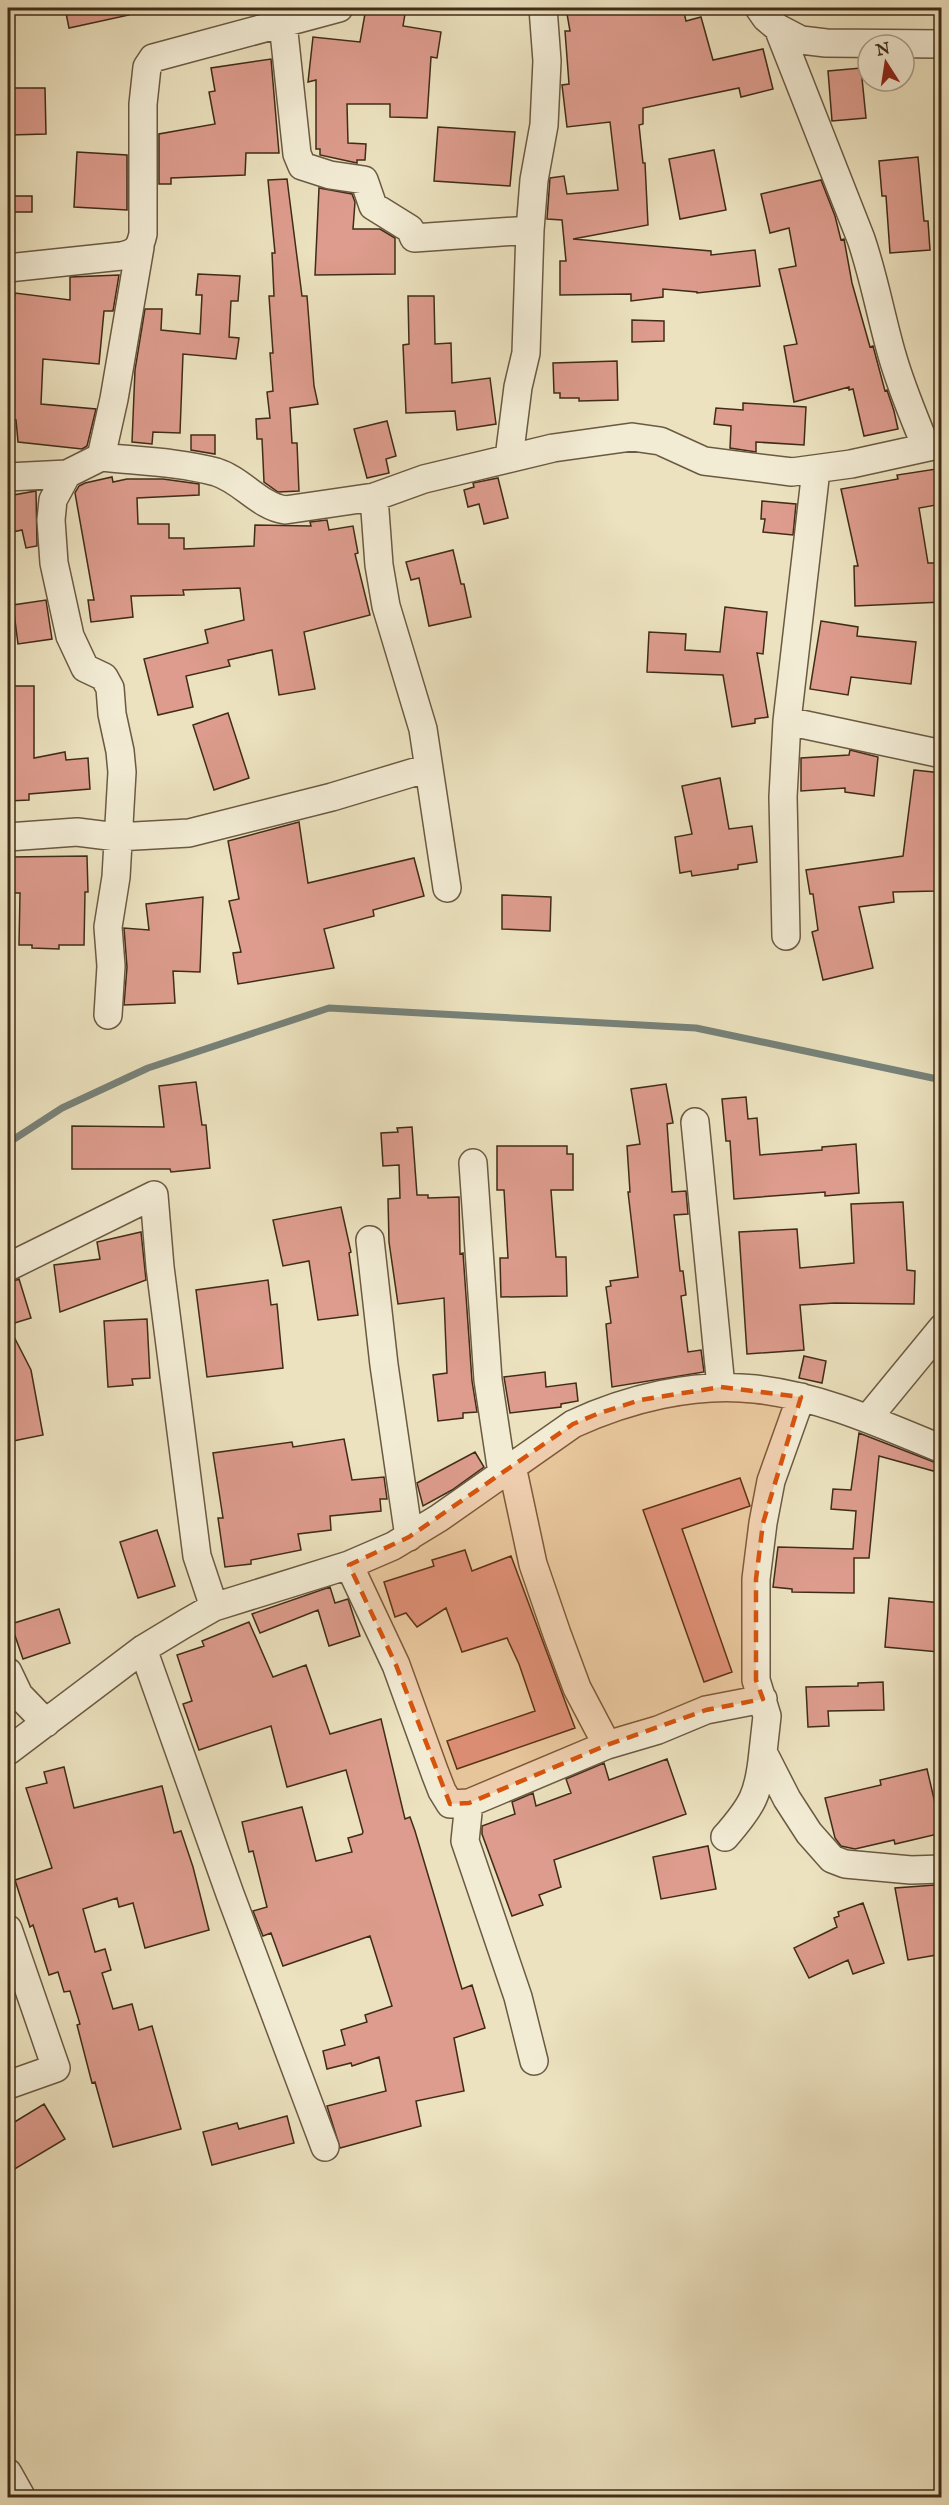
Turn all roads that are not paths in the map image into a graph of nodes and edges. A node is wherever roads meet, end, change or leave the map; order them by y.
1 (339, 8) edge
2 (543, 8) edge
3 (759, 8) edge
4 (283, 23) junction
5 (778, 28) junction
6 (942, 44) edge
7 (530, 230) junction
8 (140, 248) junction
9 (8, 268) edge
10 (934, 446) edge
11 (101, 457) junction
12 (509, 458) junction
13 (816, 470) junction
14 (67, 474) junction
15 (8, 477) edge
16 (374, 497) junction
17 (788, 721) junction
18 (942, 754) edge
19 (428, 768) junction
20 (8, 837) edge
21 (117, 837) junction
22 (447, 888) dead end
23 (786, 936) dead end
24 (108, 1015) dead end
25 (695, 1122) dead end
26 (473, 1163) dead end
27 (370, 1240) dead end
28 (8, 1267) edge
29 (942, 1328) edge
30 (721, 1387) junction
31 (801, 1397) junction
32 (868, 1418) junction
33 (942, 1449) edge
34 (507, 1469) junction
35 (410, 1537) junction
36 (349, 1565) junction
37 (214, 1607) junction
38 (143, 1649) junction
39 (8, 1672) edge
40 (763, 1699) junction
41 (46, 1723) junction
42 (607, 1745) junction
43 (8, 1751) edge
44 (763, 1752) junction
45 (469, 1803) junction
46 (725, 1837) dead end
47 (942, 1869) edge
48 (8, 1929) edge
49 (534, 2061) dead end
50 (8, 2085) edge
51 (325, 2147) dead end
52 (8, 2473) edge
53 (22, 2498) edge

1 - 4 street
2 - 7 street
3 - 5 street
4 - 7 street
4 - 8 street
5 - 6 street
5 - 10 street
7 - 12 street
8 - 9 street
8 - 11 street
10 - 13 street
11 - 14 street
11 - 16 street
12 - 13 street
12 - 16 street
13 - 17 street
14 - 15 street
14 - 21 street
16 - 19 street
17 - 18 street
17 - 23 street
19 - 21 street
19 - 22 street
20 - 21 street
21 - 24 street
25 - 30 street
26 - 34 street
27 - 35 street
28 - 37 street
29 - 32 street
30 - 31 street
30 - 34 street
31 - 32 street
31 - 40 street
32 - 33 street
34 - 35 street
34 - 42 street
35 - 36 street
36 - 37 street
36 - 45 street
37 - 38 street
38 - 41 street
38 - 51 street
39 - 41 street
40 - 42 street
40 - 44 street
41 - 43 street
42 - 45 street
44 - 46 street
44 - 47 street
45 - 49 street
48 - 50 street
52 - 53 street

